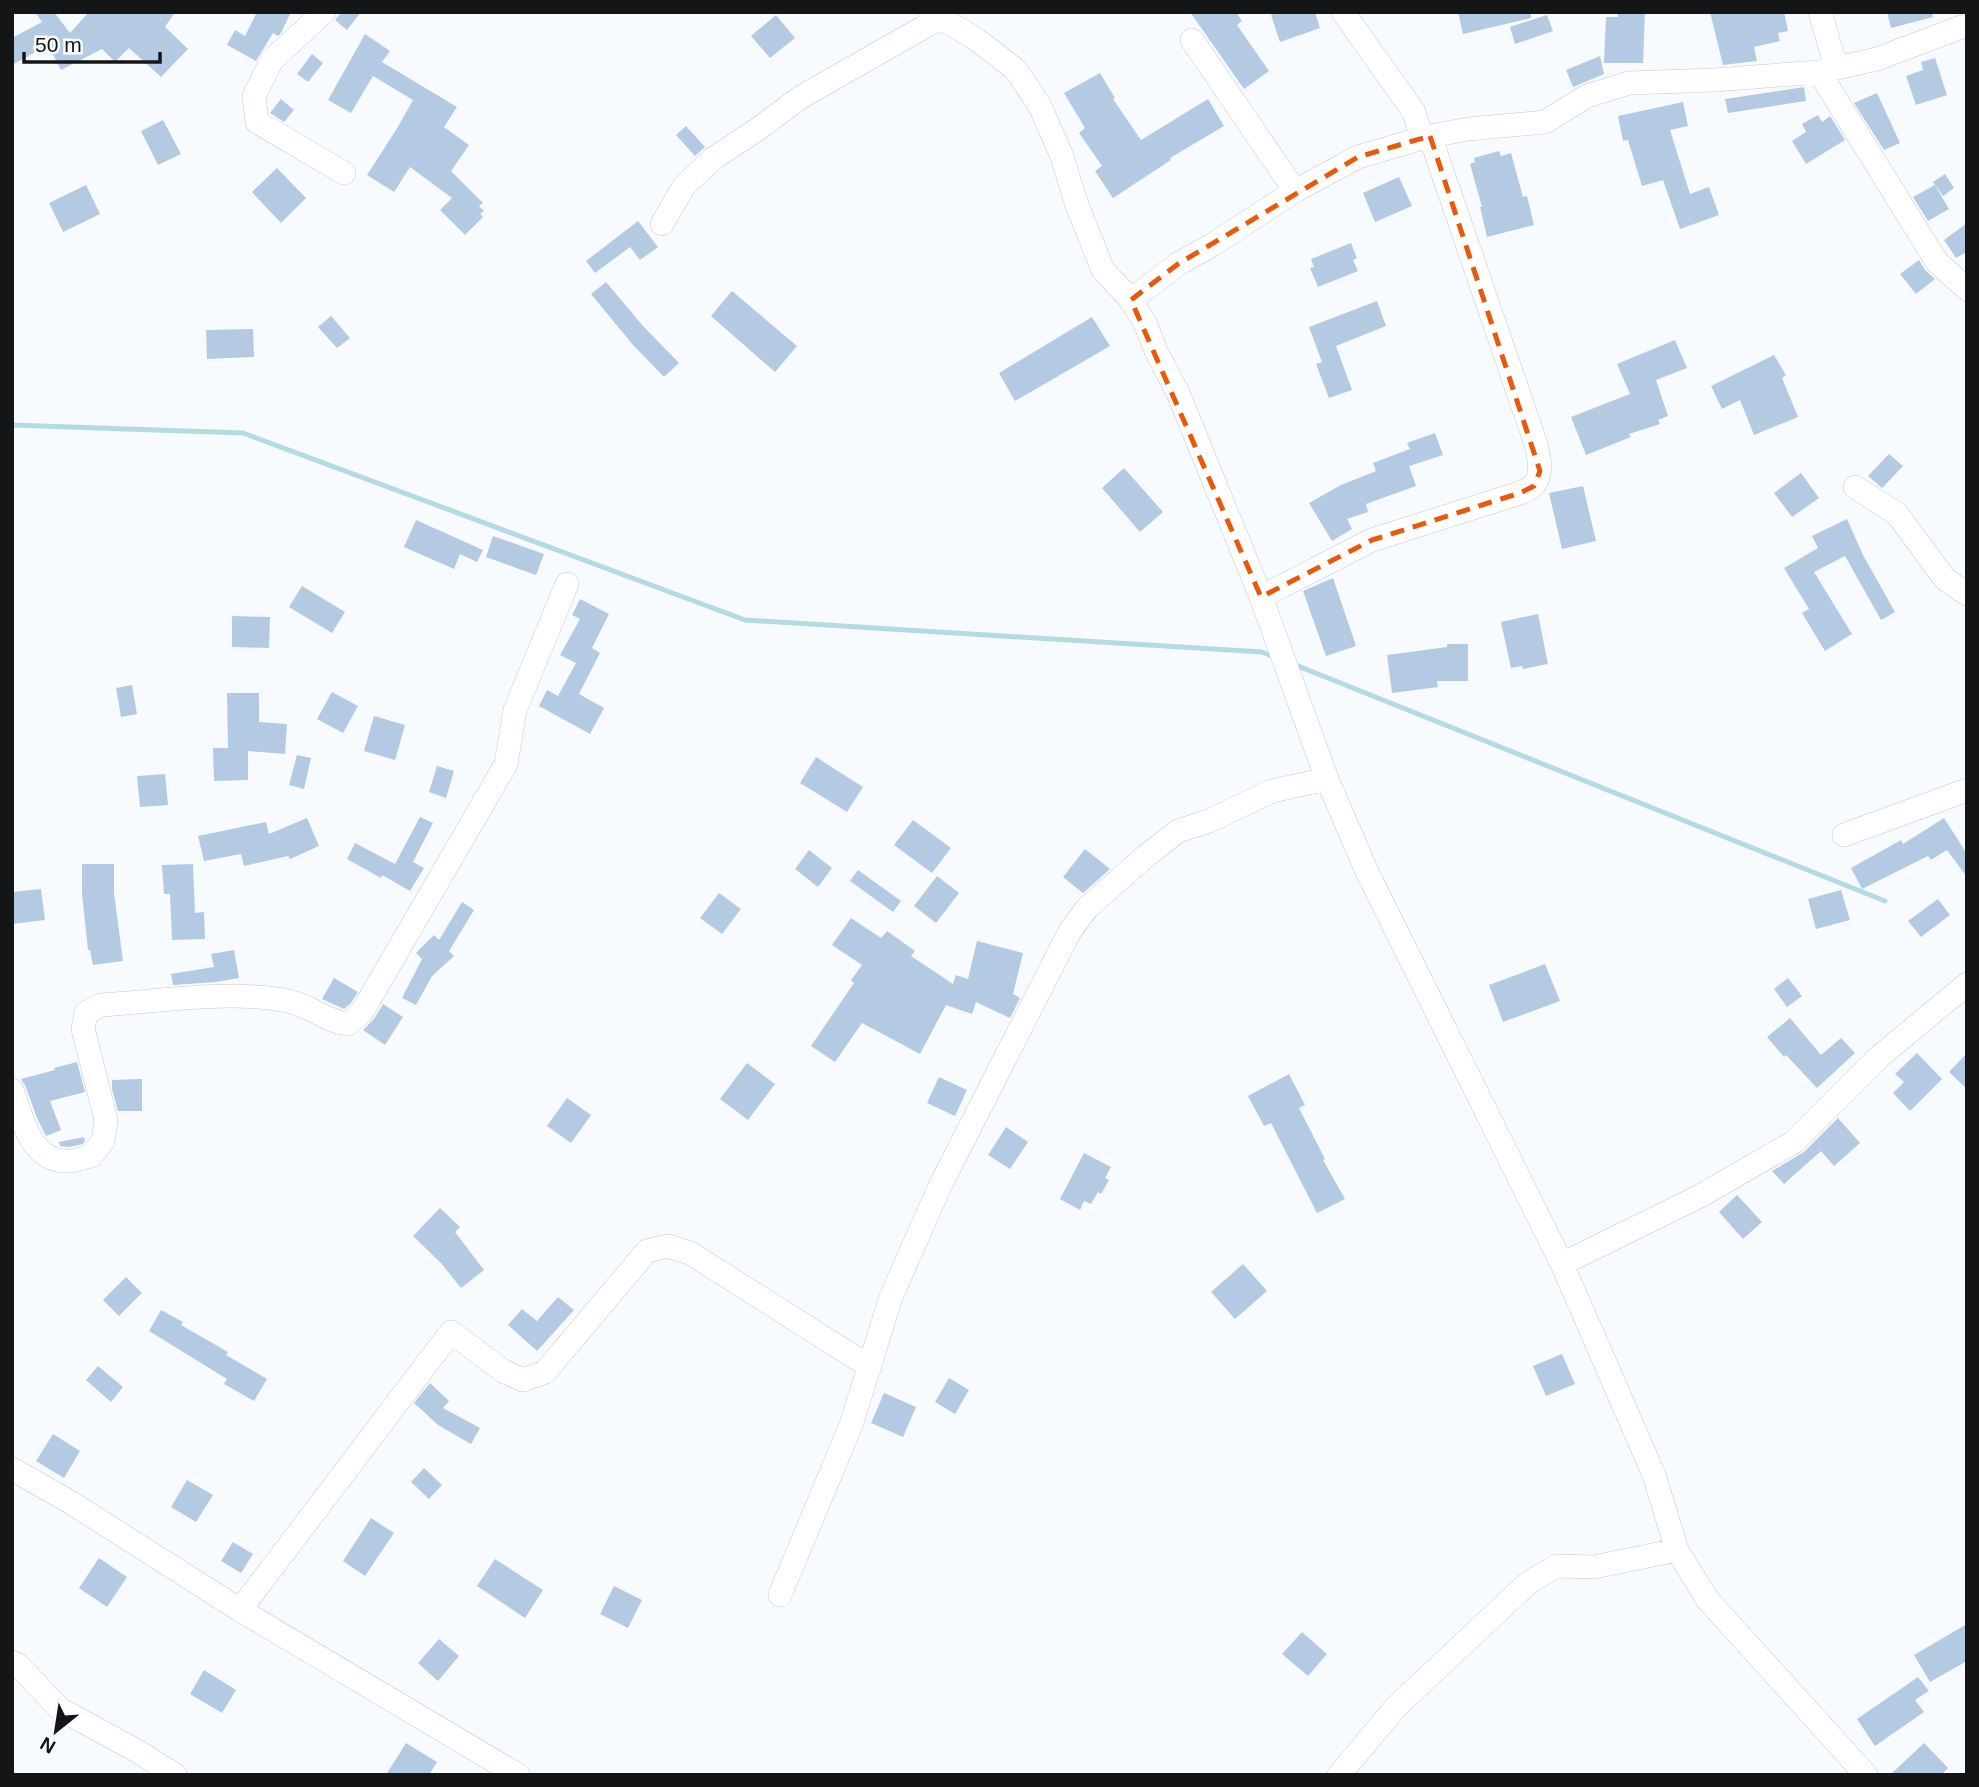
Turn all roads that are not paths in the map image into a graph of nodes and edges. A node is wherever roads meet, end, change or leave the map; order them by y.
1 (324, 12) edge
2 (1343, 12) edge
3 (1820, 12) edge
4 (935, 15) edge
5 (1967, 25) edge
6 (1192, 40) dead end
7 (1828, 70) junction
8 (1426, 138) junction
9 (344, 173) dead end
10 (1296, 191) junction
11 (662, 224) dead end
12 (1967, 289) edge
13 (1131, 300) junction
14 (1855, 486) dead end
15 (567, 584) dead end
16 (1967, 594) edge
17 (1261, 597) junction
18 (1327, 779) junction
19 (1967, 790) edge
20 (1844, 835) dead end
21 (1967, 984) edge
22 (12, 1090) edge
23 (1687, 1195) dead end
24 (1562, 1264) junction
25 (870, 1367) junction
26 (12, 1469) edge
27 (1678, 1550) junction
28 (780, 1595) dead end
29 (240, 1611) junction
30 (12, 1662) edge
31 (175, 1775) edge
32 (518, 1775) edge
33 (1339, 1775) edge
34 (1866, 1775) edge

1 - 9 street
2 - 8 street
3 - 7 street
4 - 11 street
4 - 13 street
5 - 7 street
6 - 10 street
7 - 8 street
7 - 12 street
8 - 10 street
8 - 17 street
10 - 13 street
13 - 17 street
14 - 16 street
15 - 22 street
17 - 18 street
18 - 24 street
18 - 25 street
19 - 20 street
21 - 24 street
23 - 24 street
24 - 27 street
25 - 28 street
25 - 29 street
26 - 29 street
27 - 33 street
27 - 34 street
29 - 32 street
30 - 31 street

